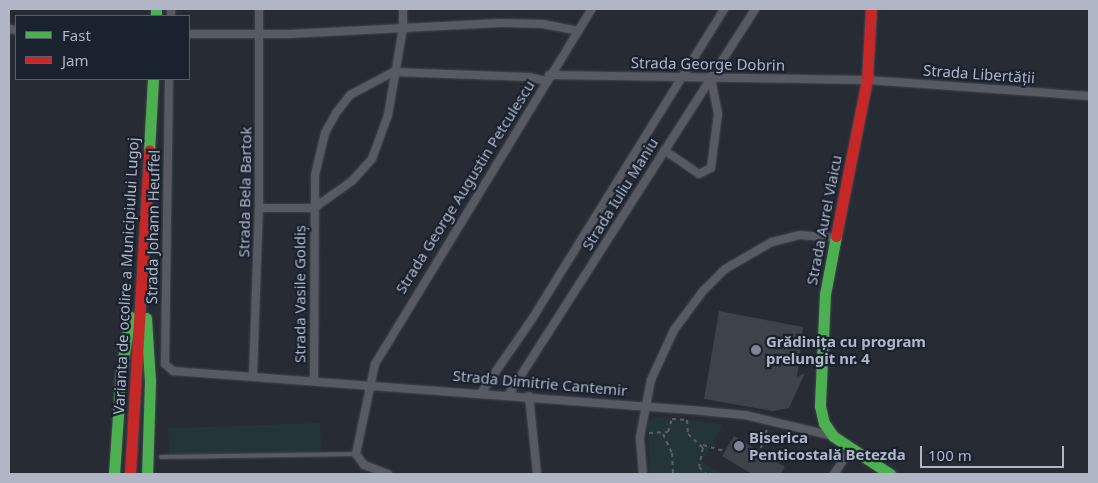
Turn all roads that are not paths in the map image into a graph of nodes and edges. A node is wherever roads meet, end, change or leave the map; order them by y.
1 (259, 9) edge
2 (403, 9) edge
3 (592, 9) edge
4 (724, 9) edge
5 (755, 9) edge
6 (871, 9) edge
7 (403, 28) junction
8 (578, 32) junction
9 (190, 34) edge
10 (259, 34) junction
11 (392, 72) junction
12 (683, 77) junction
13 (711, 77) junction
14 (548, 78) junction
15 (153, 80) edge
16 (169, 80) edge
17 (867, 80) junction
18 (1089, 96) edge
19 (664, 150) junction
20 (145, 192) junction
21 (259, 208) junction
22 (314, 208) junction
23 (836, 238) junction
24 (173, 371) joint
25 (253, 376) junction
26 (314, 379) junction
27 (369, 384) junction
28 (481, 393) junction
29 (509, 394) junction
30 (529, 396) junction
31 (644, 406) junction
32 (833, 436) junction
33 (851, 449) junction
34 (356, 454) junction
35 (161, 457) dead end
36 (114, 474) edge
37 (130, 474) edge
38 (147, 474) edge
39 (388, 474) edge
40 (537, 474) edge
41 (643, 474) edge
42 (834, 474) edge
43 (890, 474) edge

1 - 10 street, Strada Bela Bartok
2 - 7 street, Strada Vasile Goldiș
3 - 8 street, Strada George Augustin Petculescu
4 - 12 street, Strada Iuliu Maniu
5 - 13 street, Strada Iuliu Maniu
6 - 17 main road, Strada Aurel Vlaicu
7 - 8 street
7 - 10 street
7 - 11 street, Strada Vasile Goldiș
8 - 14 street, Strada George Augustin Petculescu
9 - 10 street
10 - 21 street, Strada Bela Bartok
11 - 14 street
11 - 22 street, Strada Vasile Goldiș
11 - 22 street, Strada Vasile Goldiș
12 - 13 street, Strada George Dobrin
12 - 14 street, Strada George Dobrin
12 - 28 street, Strada Iuliu Maniu
13 - 17 street, Strada George Dobrin
13 - 19 street, Strada Iuliu Maniu
13 - 19 street
14 - 27 street, Strada George Augustin Petculescu
15 - 20 main road, Varianta de ocolire a Municipiului Lugoj
16 - 24 street, Strada Johann Heuffel
17 - 18 street, Strada Libertății
17 - 23 main road, Strada Aurel Vlaicu
19 - 29 street, Strada Iuliu Maniu
20 - 36 main road
20 - 37 main road, Varianta de ocolire a Municipiului Lugoj
20 - 38 main road
21 - 22 street, Strada Vasile Goldiș
21 - 25 street, Strada Bela Bartok
22 - 26 street, Strada Vasile Goldiș
23 - 31 street
23 - 32 main road, Strada Aurel Vlaicu
24 - 25 street, Strada Dimitrie Cantemir
25 - 26 street, Strada Dimitrie Cantemir
26 - 27 street, Strada Dimitrie Cantemir
27 - 28 street, Strada Dimitrie Cantemir
27 - 34 street, Strada George Augustin Petculescu
28 - 29 street, Strada Dimitrie Cantemir
29 - 30 street, Strada Dimitrie Cantemir
30 - 31 street, Strada Dimitrie Cantemir
30 - 40 street
31 - 32 street, Strada Dimitrie Cantemir
31 - 41 street
32 - 33 main road, Strada Dimitrie Cantemir
33 - 42 street
33 - 43 main road, Strada Dimitrie Cantemir
34 - 35 lane
34 - 39 street

